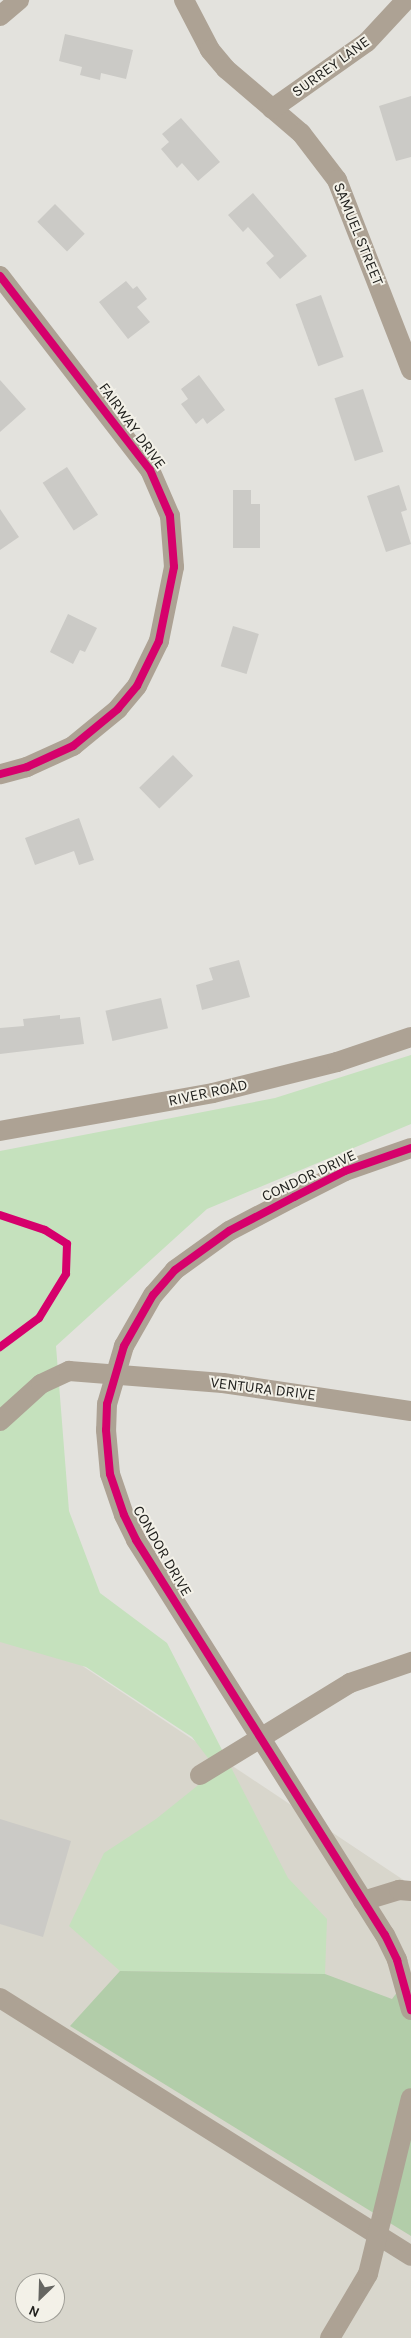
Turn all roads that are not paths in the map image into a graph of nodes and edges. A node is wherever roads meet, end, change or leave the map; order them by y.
1 (19, 0) edge
2 (184, 0) edge
3 (406, 0) edge
4 (0, 16) edge
5 (272, 109) junction
6 (0, 276) edge
7 (406, 337) edge
8 (411, 370) edge
9 (0, 774) edge
10 (411, 1038) edge
11 (0, 1131) edge
12 (411, 1148) edge
13 (114, 1373) junction
14 (411, 1411) edge
15 (0, 1421) edge
16 (411, 1662) edge
17 (260, 1738) junction
18 (200, 1775) dead end
19 (411, 1891) edge
20 (363, 1901) junction
21 (0, 1998) edge
22 (411, 2010) edge
23 (411, 2098) edge
24 (378, 2234) junction
25 (411, 2256) edge
26 (330, 2338) edge

1 - 4 street
2 - 5 street, SAMUEL STREET
3 - 5 street, SURREY LANE
5 - 7 street, SAMUEL STREET
6 - 9 street, FAIRWAY DRIVE
7 - 8 street, SAMUEL STREET
10 - 11 street, RIVER ROAD
12 - 13 street, CONDOR DRIVE
13 - 14 street, VENTURA DRIVE
13 - 15 street, VENTURA DRIVE
13 - 17 street, CONDOR DRIVE
16 - 17 street
17 - 18 street
17 - 20 street, CONDOR DRIVE
19 - 20 street
20 - 22 street, CONDOR DRIVE
21 - 24 street
23 - 24 street
24 - 25 street
24 - 26 street

